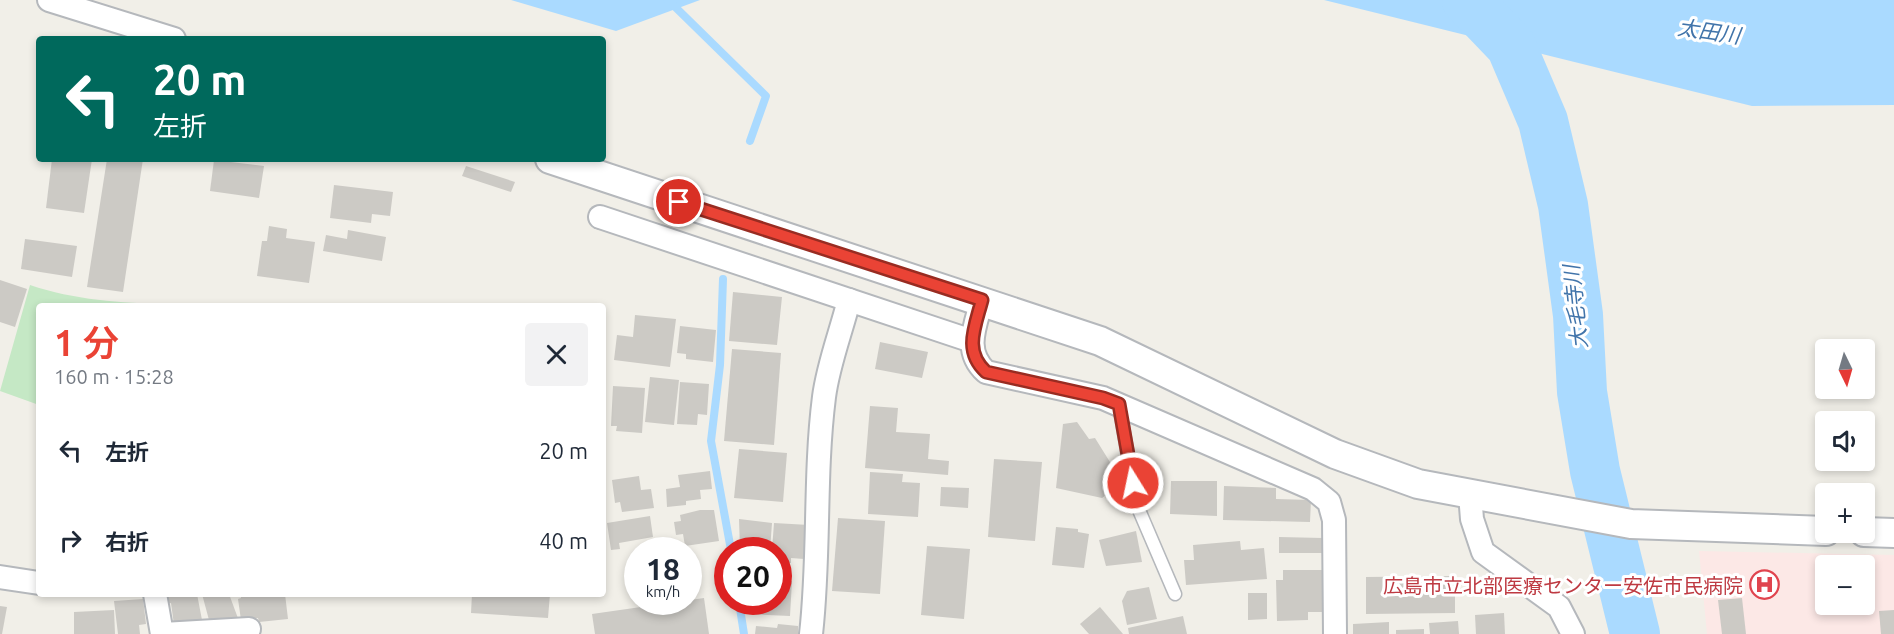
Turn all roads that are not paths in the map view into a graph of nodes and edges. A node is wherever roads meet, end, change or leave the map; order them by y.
1 (49, 0) edge
2 (164, 36) edge
3 (559, 162) edge
4 (600, 217) dead end
5 (849, 300) junction
6 (982, 300) junction
7 (972, 341) junction
8 (1119, 404) junction
9 (1470, 494) junction
10 (1815, 531) edge
11 (1875, 532) edge
12 (1894, 533) edge
13 (0, 577) edge
14 (36, 583) edge
15 (1175, 594) dead end
16 (156, 597) edge
17 (249, 629) dead end
18 (163, 634) edge
19 (811, 634) edge
20 (1335, 634) edge
21 (1572, 634) edge

1 - 2 street
3 - 6 street
4 - 5 street
5 - 7 street
5 - 19 street
6 - 7 street
6 - 9 street
7 - 8 street
8 - 15 lane
8 - 20 street
9 - 10 street
9 - 21 street
11 - 12 street
13 - 14 street
16 - 18 street
17 - 18 street

